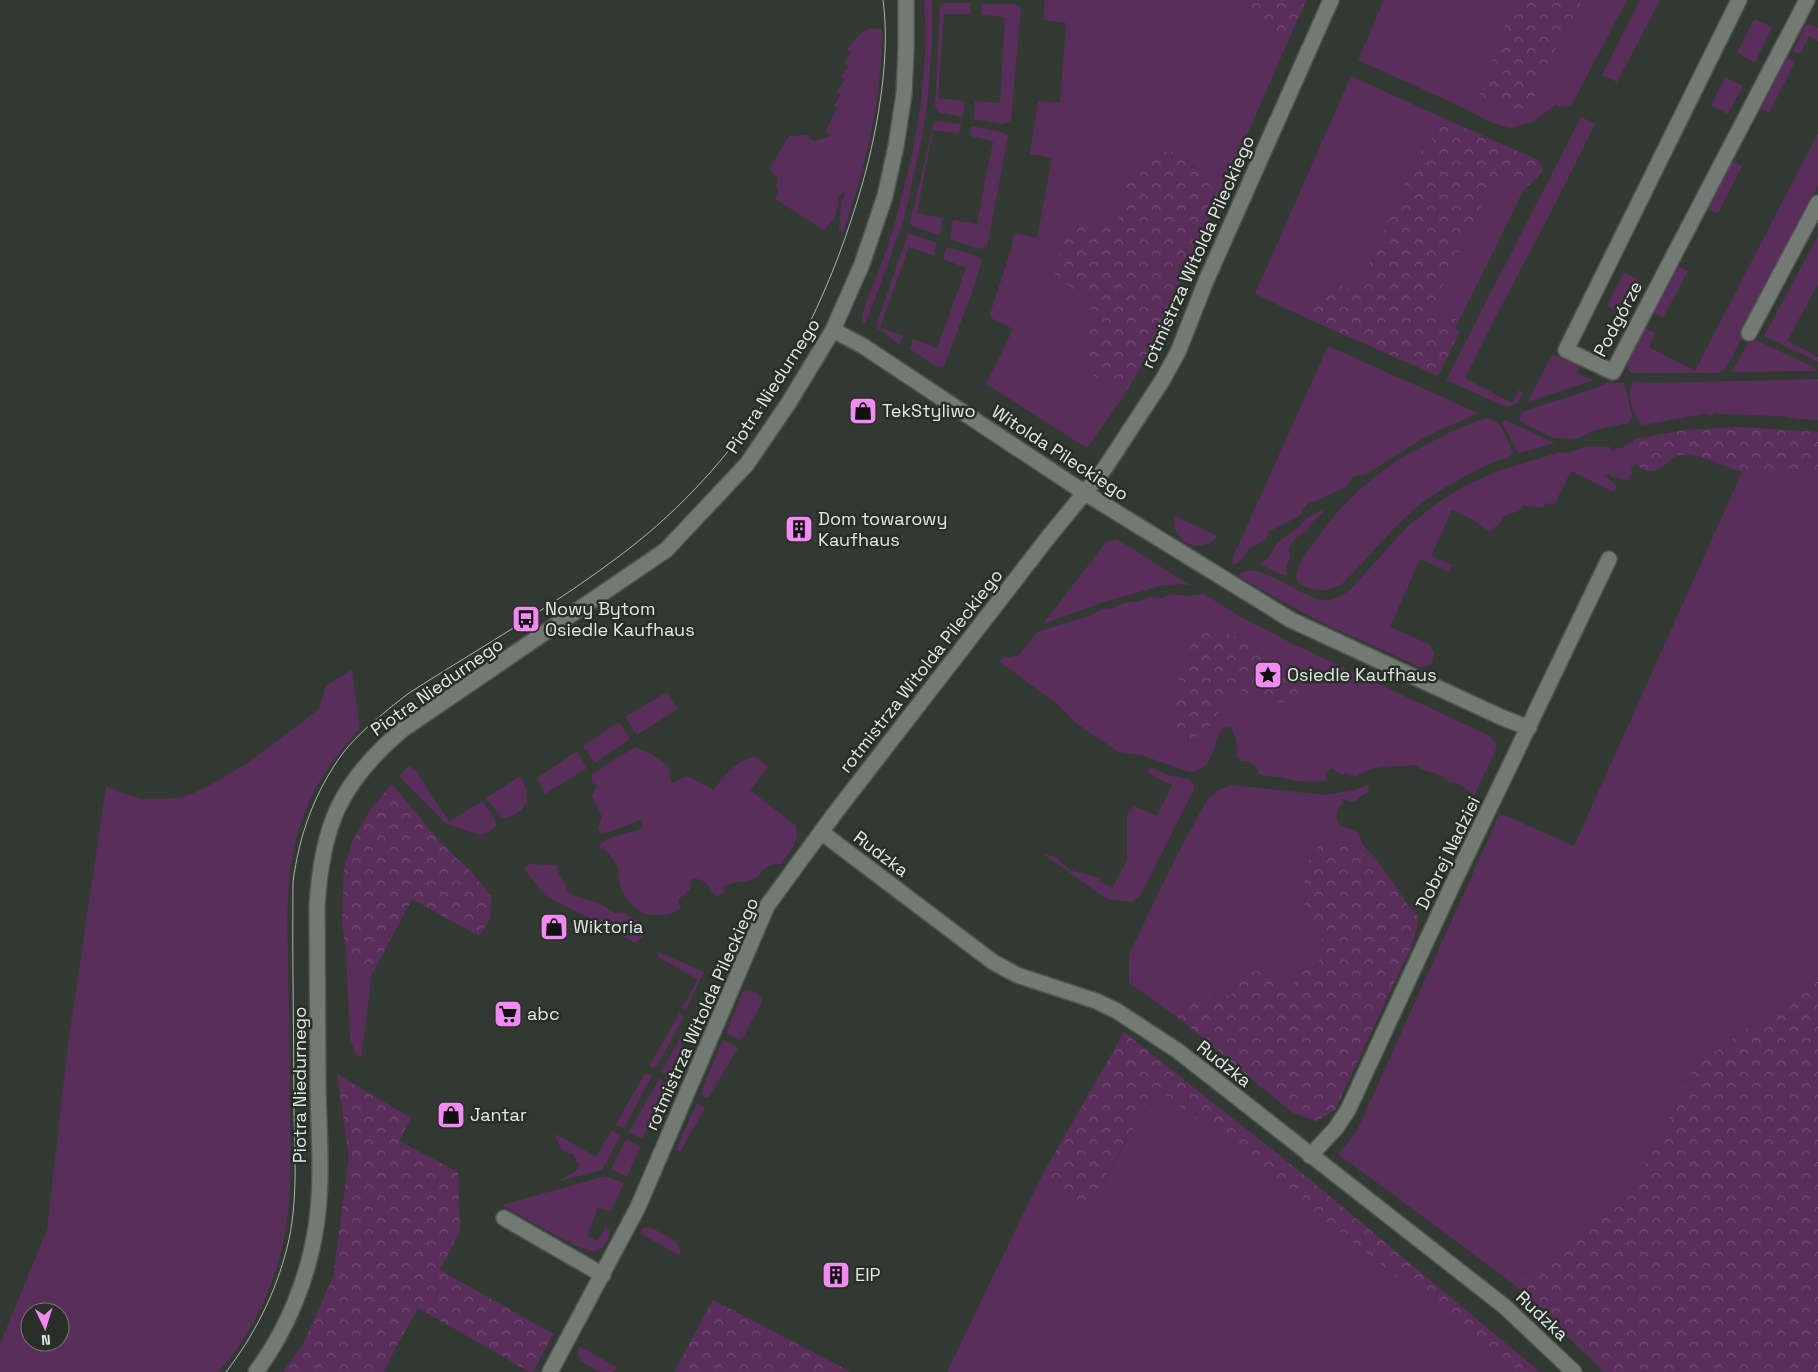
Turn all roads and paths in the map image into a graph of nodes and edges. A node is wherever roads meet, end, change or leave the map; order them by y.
1 (906, 0) edge
2 (1331, 0) edge
3 (1739, 0) edge
4 (1808, 0) edge
5 (1818, 4) edge
6 (1818, 203) edge
7 (833, 330) junction
8 (1749, 333) dead end
9 (1086, 493) junction
10 (1610, 559) dead end
11 (1528, 728) junction
12 (821, 832) junction
13 (1310, 1156) junction
14 (504, 1218) dead end
15 (603, 1275) junction
16 (256, 1372) edge
17 (550, 1372) edge
18 (1574, 1372) edge

1 - 7 street, Piotra Niedurnego
2 - 9 street, rotmistrza Witolda Pileckiego
3 - 4 street, Podgórze
4 - 5 street, Podgórze
6 - 8 street
7 - 9 street, Witolda Pileckiego
7 - 16 street, Piotra Niedurnego
9 - 11 street, Witolda Pileckiego
9 - 12 street, rotmistrza Witolda Pileckiego
10 - 11 street, Dobrej Nadziei
11 - 13 street, Dobrej Nadziei
12 - 13 street, Rudzka
12 - 15 street, rotmistrza Witolda Pileckiego
13 - 18 street, Rudzka
14 - 15 street
15 - 17 street, rotmistrza Witolda Pileckiego

